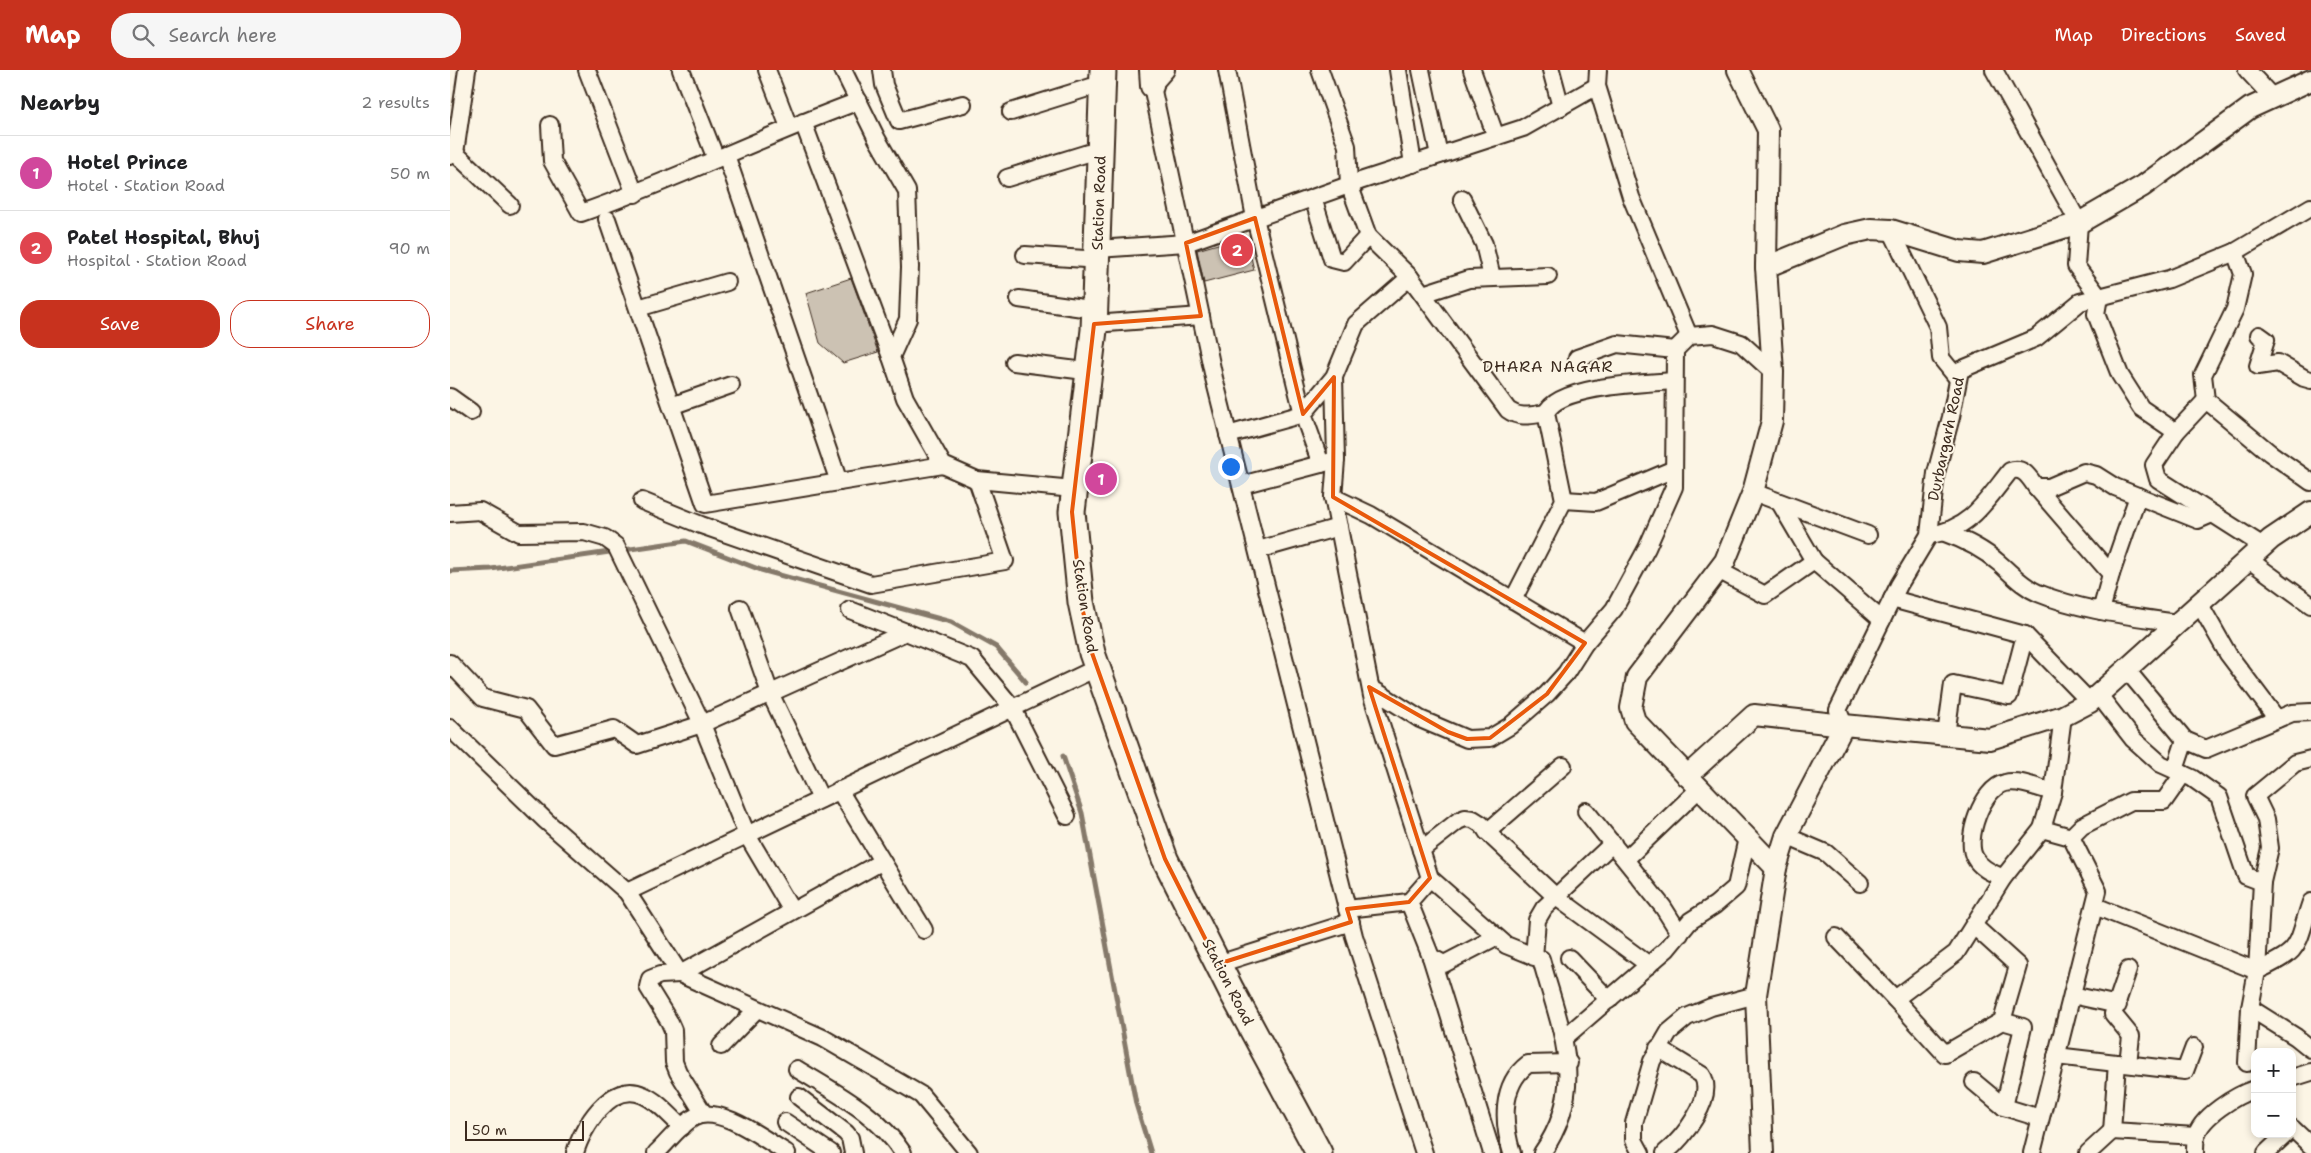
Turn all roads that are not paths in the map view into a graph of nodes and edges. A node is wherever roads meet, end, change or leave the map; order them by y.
1 (467, 70) edge
2 (587, 70) edge
3 (681, 70) edge
4 (767, 70) edge
5 (843, 70) edge
6 (882, 70) edge
7 (1228, 70) edge
8 (1320, 70) edge
9 (1398, 70) edge
10 (1421, 70) edge
11 (1472, 70) edge
12 (1551, 70) edge
13 (1738, 70) edge
14 (1994, 70) edge
15 (2247, 70) edge
16 (1156, 75) edge
17 (1095, 76) edge
18 (1598, 78) edge
19 (2311, 80) edge
20 (2272, 98) junction
21 (860, 101) junction
22 (962, 104) dead end
23 (1561, 107) junction
24 (1011, 112) dead end
25 (550, 125) dead end
26 (796, 125) junction
27 (1496, 137) junction
28 (1088, 153) junction
29 (452, 154) edge
30 (1439, 155) junction
31 (721, 157) junction
32 (1413, 164) junction
33 (1007, 178) dead end
34 (1349, 184) junction
35 (636, 194) junction
36 (1313, 198) junction
37 (1462, 199) dead end
38 (510, 206) dead end
39 (2311, 207) edge
40 (1255, 218) junction
41 (606, 219) dead end
42 (2079, 224) junction
43 (1891, 230) junction
44 (1368, 236) junction
45 (1186, 243) junction
46 (2235, 252) junction
47 (1025, 254) dead end
48 (1091, 254) junction
49 (1766, 267) junction
50 (1548, 276) dead end
51 (1410, 277) junction
52 (1492, 277) junction
53 (727, 282) dead end
54 (1423, 294) junction
55 (2099, 297) junction
56 (1019, 299) dead end
57 (638, 308) junction
58 (1088, 316) junction
59 (1201, 316) junction
60 (2259, 335) dead end
61 (1689, 336) junction
62 (1675, 350) junction
63 (891, 357) junction
64 (1577, 358) dead end
65 (1014, 362) dead end
66 (1077, 370) junction
67 (1772, 372) junction
68 (1334, 377) junction
69 (1958, 379) junction
70 (2311, 380) edge
71 (1674, 381) junction
72 (731, 385) dead end
73 (450, 397) edge
74 (2206, 400) junction
75 (671, 406) junction
76 (470, 412) dead end
77 (1546, 413) junction
78 (1303, 414) junction
79 (2176, 432) junction
80 (1228, 435) junction
81 (1328, 462) junction
82 (943, 465) junction
83 (1674, 469) junction
84 (977, 480) junction
85 (839, 482) junction
86 (2311, 482) edge
87 (1241, 486) junction
88 (2036, 487) junction
89 (1063, 488) junction
90 (1753, 492) junction
91 (2138, 496) junction
92 (1333, 497) junction
93 (1564, 500) junction
94 (642, 501) dead end
95 (1780, 503) junction
96 (2311, 512) edge
97 (450, 513) edge
98 (2212, 514) junction
99 (1339, 527) junction
100 (1937, 534) junction
101 (1868, 535) dead end
102 (2263, 546) junction
103 (1258, 550) junction
104 (2248, 559) junction
105 (1814, 561) junction
106 (1718, 570) junction
107 (2111, 574) junction
108 (1892, 599) junction
109 (1513, 600) junction
110 (2199, 603) junction
111 (2311, 605) edge
112 (740, 608) dead end
113 (850, 610) dead end
114 (2102, 611) junction
115 (1882, 620) junction
116 (2177, 623) junction
117 (906, 632) junction
118 (2025, 635) junction
119 (1585, 643) junction
120 (450, 663) edge
121 (2126, 669) junction
122 (1086, 673) junction
123 (1371, 688) junction
124 (770, 693) junction
125 (2094, 698) junction
126 (1012, 708) junction
127 (2311, 712) edge
128 (2063, 716) junction
129 (2277, 719) junction
130 (702, 724) junction
131 (1844, 725) junction
132 (450, 728) edge
133 (1946, 735) junction
134 (2185, 740) junction
135 (2311, 759) edge
136 (1563, 766) dead end
137 (2179, 772) junction
138 (1693, 782) junction
139 (839, 790) junction
140 (2053, 792) junction
141 (821, 799) junction
142 (1586, 811) dead end
143 (1067, 816) dead end
144 (2042, 829) junction
145 (1488, 832) junction
146 (747, 835) junction
147 (1786, 836) junction
148 (2071, 837) junction
149 (1747, 838) junction
150 (1613, 843) junction
151 (1421, 850) junction
152 (1626, 859) junction
153 (881, 862) junction
154 (1776, 868) junction
155 (1430, 878) junction
156 (2003, 878) junction
157 (2262, 882) junction
158 (1860, 883) dead end
159 (627, 892) junction
160 (1555, 896) junction
161 (1409, 902) junction
162 (2095, 906) junction
163 (792, 911) junction
164 (2309, 913) edge
165 (1349, 916) junction
166 (1974, 926) junction
167 (924, 930) dead end
168 (1680, 934) junction
169 (1836, 937) dead end
170 (1496, 938) junction
171 (1534, 956) junction
172 (1431, 957) junction
173 (1569, 958) dead end
174 (1218, 964) junction
175 (1650, 965) junction
176 (2128, 970) dead end
177 (2257, 971) junction
178 (680, 974) junction
179 (1756, 994) junction
180 (2072, 995) junction
181 (1895, 999) junction
182 (1609, 1000) junction
183 (2118, 1004) junction
184 (2250, 1008) junction
185 (757, 1009) junction
186 (2002, 1021) junction
187 (1564, 1038) junction
188 (721, 1046) dead end
189 (2194, 1047) dead end
190 (1658, 1048) junction
191 (2311, 1049) edge
192 (2056, 1056) junction
193 (2247, 1062) dead end
194 (1568, 1064) junction
195 (2122, 1064) junction
196 (797, 1069) dead end
197 (2311, 1072) edge
198 (2296, 1077) edge
199 (1974, 1082) dead end
200 (2251, 1090) edge
201 (799, 1097) dead end
202 (2004, 1107) junction
203 (704, 1114) junction
204 (2040, 1118) junction
205 (785, 1122) dead end
206 (682, 1127) junction
207 (2112, 1131) junction
208 (2196, 1136) junction
209 (2282, 1138) edge
210 (575, 1153) edge
211 (656, 1153) edge
212 (787, 1153) edge
213 (831, 1153) edge
214 (853, 1153) edge
215 (903, 1153) edge
216 (969, 1153) edge
217 (1306, 1153) edge
218 (1319, 1153) edge
219 (1424, 1153) edge
220 (1492, 1153) edge
221 (1512, 1153) edge
222 (1542, 1153) edge
223 (1641, 1153) edge
224 (1665, 1153) edge
225 (1763, 1153) edge
226 (2032, 1153) edge
227 (2088, 1153) edge
228 (2195, 1153) edge
229 (2266, 1153) edge

1 - 29 street
2 - 35 street
3 - 31 street
4 - 26 street
5 - 21 street
6 - 22 street
7 - 40 street
8 - 34 street
9 - 32 street
10 - 30 street
11 - 27 street
12 - 23 street
13 - 49 street
14 - 42 street
15 - 20 street
16 - 45 street
17 - 24 street
17 - 28 main road, Station Road
17 - 48 main road, Station Road
18 - 23 street
18 - 61 street
19 - 20 street
20 - 42 street
21 - 26 street
21 - 63 street
23 - 27 street
25 - 35 street
26 - 31 street
26 - 63 street
27 - 30 street
28 - 33 street
28 - 48 main road, Station Road
29 - 38 street
30 - 32 street
31 - 35 street
31 - 85 street
32 - 34 street
34 - 36 street
34 - 44 street
36 - 40 street
36 - 44 street
37 - 52 street
39 - 46 street, Durbargarh Road
40 - 45 street
40 - 78 street
41 - 57 street
42 - 43 street
42 - 55 street
43 - 49 street
43 - 69 street
44 - 51 street
45 - 48 street
45 - 59 street
46 - 55 street, Durbargarh Road
46 - 74 street
47 - 48 street
48 - 58 main road, Station Road
49 - 67 street
50 - 52 street
51 - 54 street
51 - 68 street
52 - 54 street
53 - 57 street
54 - 77 street
55 - 69 street, Durbargarh Road
55 - 79 street
56 - 58 street
57 - 75 street
58 - 59 street
58 - 66 main road, Station Road
58 - 174 main road, Station Road
59 - 80 street
60 - 70 street
61 - 62 street
61 - 67 street
62 - 64 street
62 - 71 street
63 - 82 street
65 - 66 street
66 - 89 main road, Station Road
67 - 90 street
68 - 78 street
68 - 81 street
69 - 100 street, Durbargarh Road
71 - 77 street
71 - 83 street
72 - 75 street
73 - 76 street
74 - 79 street
74 - 86 street
75 - 85 street
77 - 93 street
78 - 80 street
78 - 81 street
79 - 98 street
80 - 87 street
81 - 87 street
81 - 92 street
82 - 84 street
82 - 85 street
83 - 93 street
83 - 119 street
84 - 89 street
84 - 94 street
87 - 103 street
88 - 91 street
88 - 100 street
88 - 107 street
89 - 122 main road, Station Road
90 - 95 street
90 - 106 street
91 - 98 street
91 - 107 street
92 - 99 street
92 - 109 street
93 - 109 street
95 - 101 street
95 - 105 street
96 - 102 street
97 - 130 street
98 - 102 street
99 - 103 street
99 - 123 street
100 - 108 street, Durbargarh Road
100 - 114 street
102 - 104 street
103 - 165 street
104 - 110 street
104 - 111 street
105 - 106 street
105 - 115 street
106 - 138 street
107 - 114 street
108 - 115 street, Durbargarh Road
108 - 118 street
109 - 119 street
110 - 116 street
110 - 129 street
112 - 124 street
113 - 117 street
114 - 116 street
115 - 131 street, Durbargarh Road
116 - 121 street
117 - 124 street
117 - 126 street
118 - 125 street
118 - 133 street
119 - 123 street
120 - 130 street
121 - 125 street
121 - 134 street
122 - 126 street
122 - 217 main road, Station Road
123 - 151 street
124 - 130 street
124 - 141 street
125 - 128 street
125 - 137 street
126 - 139 street
126 - 143 street
127 - 129 street
128 - 133 street
128 - 140 street
129 - 134 street
130 - 146 street
131 - 133 street
131 - 138 street
131 - 147 street
132 - 159 street
134 - 137 street
135 - 157 street
136 - 145 street
137 - 148 street
137 - 157 street
138 - 149 street
138 - 152 street
139 - 141 street
139 - 153 street
140 - 144 street
140 - 156 street
141 - 146 street
142 - 150 street
144 - 148 street
144 - 156 street
145 - 151 street
145 - 160 street
146 - 159 street
146 - 163 street
147 - 154 street
147 - 158 street
148 - 162 street
149 - 154 street
149 - 168 street
150 - 152 street
150 - 160 street
151 - 155 street
152 - 168 street
153 - 163 street
153 - 167 street
154 - 179 street
155 - 161 street
155 - 170 street
156 - 166 street
157 - 177 street
159 - 178 street
160 - 171 street
160 - 175 street
161 - 165 street
161 - 172 street
162 - 177 street
162 - 180 street
163 - 178 street
164 - 177 street
165 - 174 street
165 - 219 street
166 - 181 street
166 - 186 street
168 - 175 street
169 - 181 street
170 - 171 street
170 - 172 street
171 - 187 street
172 - 220 street
173 - 182 street
174 - 218 main road, Station Road
175 - 182 street
176 - 183 street
177 - 184 street
178 - 185 street
178 - 203 street
179 - 190 street
179 - 225 street
180 - 183 street
180 - 192 street
181 - 186 street
182 - 187 street
183 - 195 street
184 - 191 street
184 - 193 street
185 - 188 street
185 - 216 street
186 - 202 street
187 - 194 street
189 - 195 street
190 - 223 street
190 - 224 street
192 - 195 street
192 - 204 street
194 - 221 street
194 - 222 street
195 - 207 street
196 - 215 street
197 - 198 street
199 - 202 street
200 - 208 street
201 - 214 street
202 - 204 street
203 - 206 street
203 - 212 street
204 - 226 street
205 - 213 street
206 - 210 street
206 - 211 street
207 - 208 street
207 - 227 street
208 - 228 street
209 - 229 street

